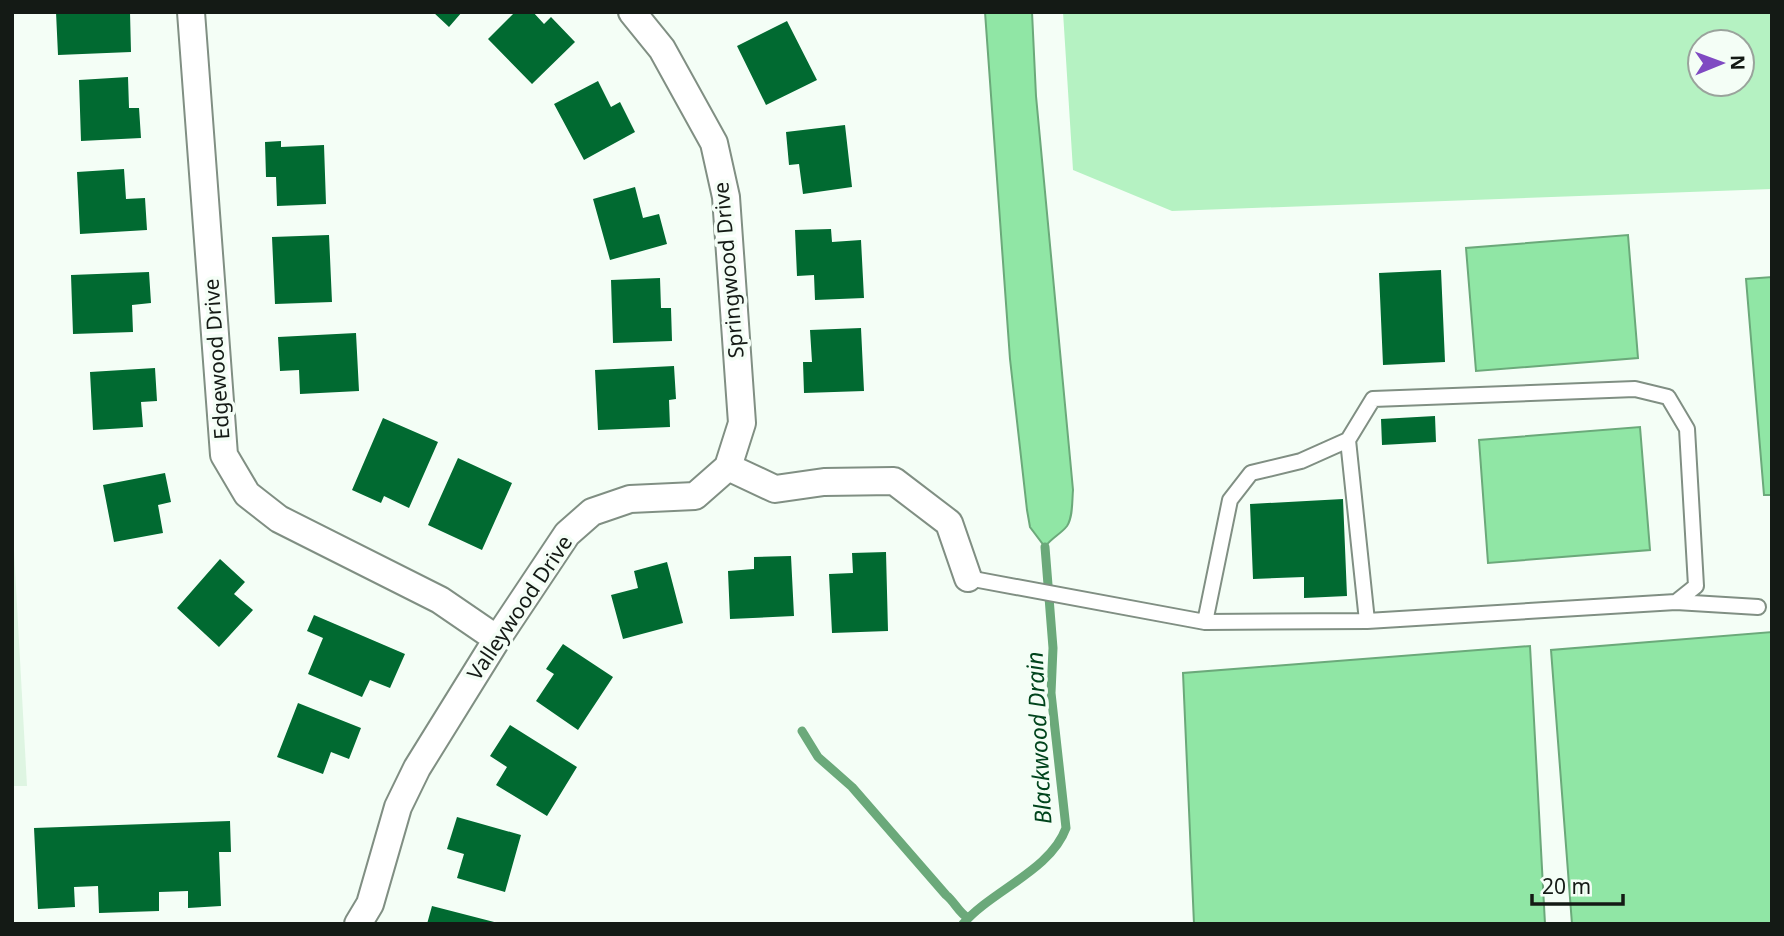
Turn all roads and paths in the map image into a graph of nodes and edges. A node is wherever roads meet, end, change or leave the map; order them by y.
1 (191, 12) edge
2 (632, 12) edge
3 (1348, 440) junction
4 (728, 467) junction
5 (968, 578) joint
6 (1676, 602) junction
7 (1758, 607) dead end
8 (1367, 621) junction
9 (1205, 622) junction
10 (497, 639) junction
11 (358, 924) edge

1 - 10 street, Edgewood Drive
2 - 4 street, Springwood Drive
3 - 6 lane
3 - 8 lane
3 - 9 lane
4 - 5 street
4 - 10 street, Valleywood Drive
5 - 9 lane
6 - 7 lane
6 - 8 lane
8 - 9 lane
10 - 11 street, Valleywood Drive

